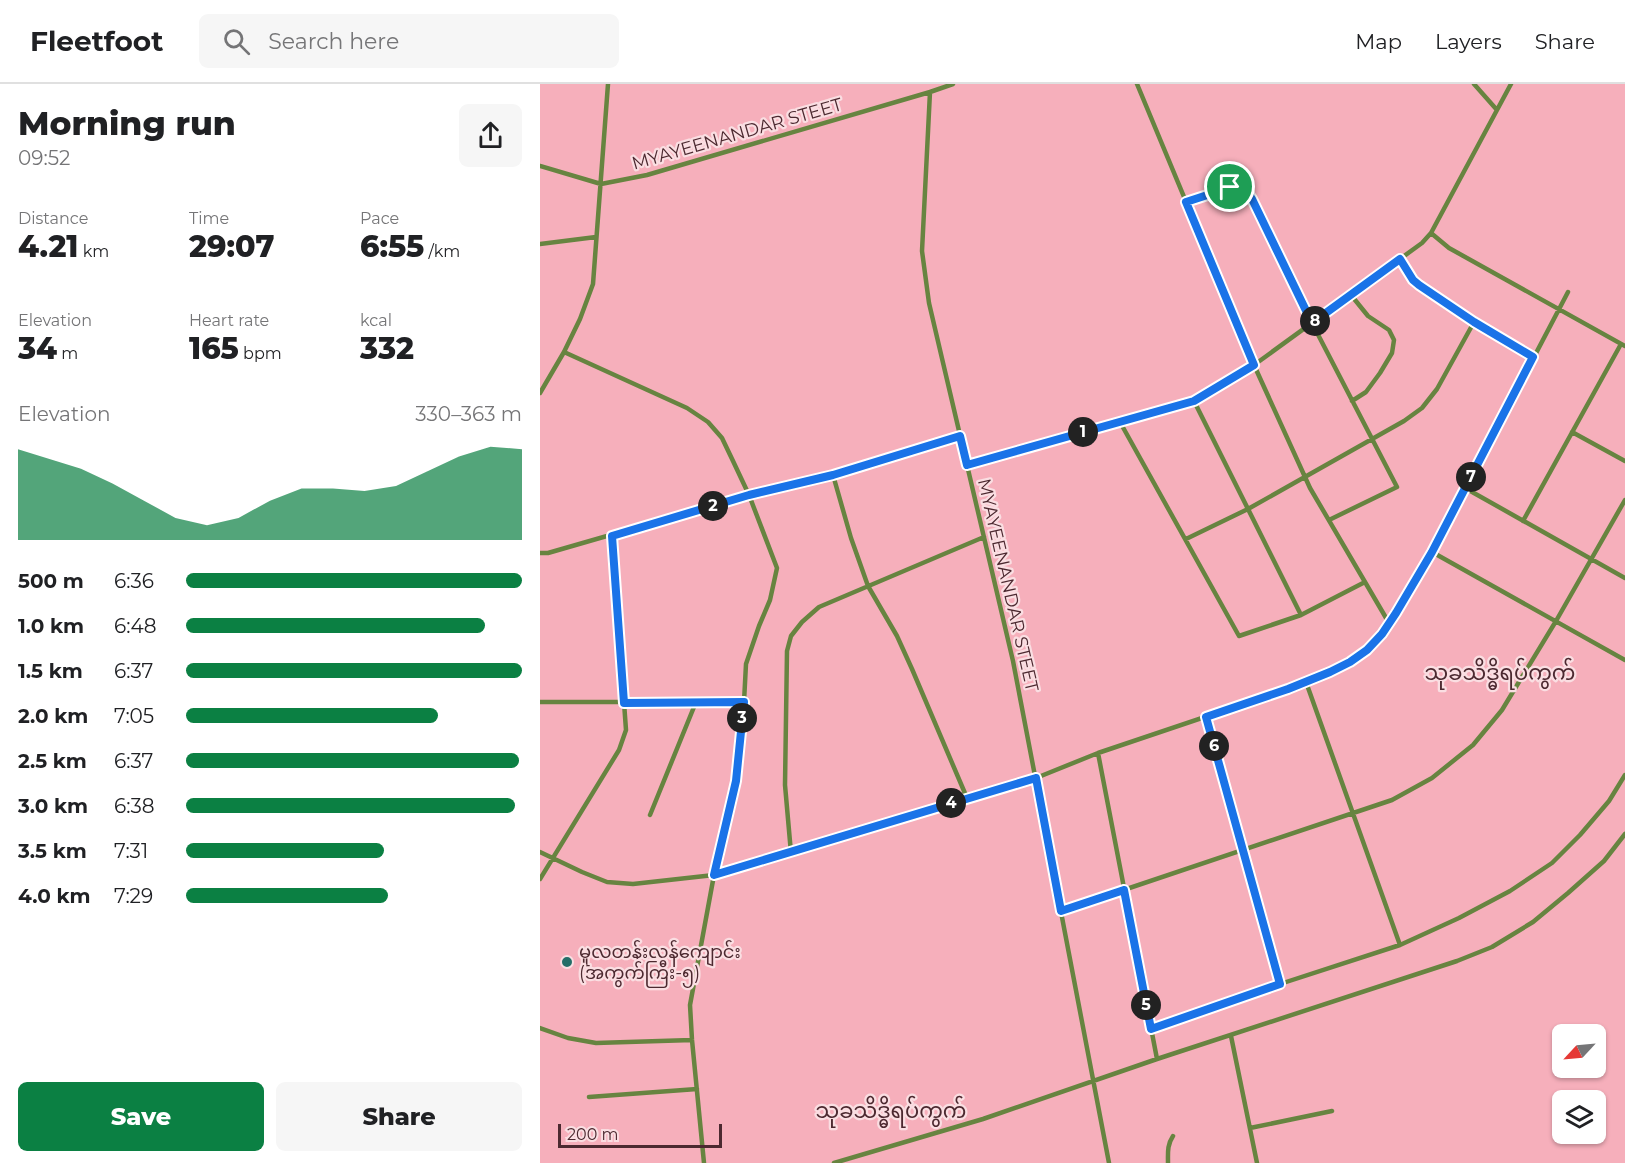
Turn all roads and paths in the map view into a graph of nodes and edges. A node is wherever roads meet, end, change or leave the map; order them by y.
1 (608, 84) edge
2 (953, 84) edge
3 (1137, 84) edge
4 (1474, 84) edge
5 (1511, 84) edge
6 (945, 85) edge
7 (930, 92) junction
8 (1497, 110) junction
9 (540, 166) edge
10 (601, 184) junction
11 (1186, 202) junction
12 (1431, 233) junction
13 (596, 237) junction
14 (540, 244) edge
15 (1400, 259) junction
16 (1568, 291) dead end
17 (1351, 295) junction
18 (1558, 310) junction
19 (1474, 322) junction
20 (1312, 323) junction
21 (1623, 345) edge
22 (564, 352) junction
23 (1533, 357) junction
24 (1254, 365) junction
25 (540, 393) edge
26 (1194, 401) junction
27 (1352, 401) junction
28 (1120, 422) junction
29 (1572, 432) junction
30 (960, 436) junction
31 (1372, 440) junction
32 (1625, 461) edge
33 (967, 465) junction
34 (833, 475) junction
35 (1305, 476) junction
36 (1465, 488) junction
37 (749, 495) junction
38 (1625, 500) edge
39 (1248, 509) junction
40 (1329, 520) junction
41 (1523, 521) junction
42 (612, 536) junction
43 (984, 537) junction
44 (1186, 540) junction
45 (1432, 552) junction
46 (540, 553) edge
47 (1591, 559) junction
48 (1625, 578) edge
49 (1365, 582) junction
50 (868, 586) junction
51 (1301, 615) junction
52 (1556, 621) junction
53 (1389, 623) junction
54 (1625, 660) edge
55 (1306, 682) junction
56 (540, 702) edge
57 (696, 702) junction
58 (744, 702) junction
59 (624, 703) junction
60 (1206, 717) junction
61 (1098, 753) junction
62 (1625, 775) edge
63 (1036, 778) junction
64 (967, 798) junction
65 (1353, 814) junction
66 (650, 815) dead end
67 (1625, 834) edge
68 (1243, 850) junction
69 (540, 852) edge
70 (791, 853) junction
71 (553, 859) junction
72 (714, 875) junction
73 (540, 879) edge
74 (1124, 890) junction
75 (1061, 911) junction
76 (1400, 945) junction
77 (1280, 984) junction
78 (540, 1028) edge
79 (1151, 1029) junction
80 (1232, 1036) junction
81 (692, 1040) junction
82 (1157, 1059) junction
83 (1093, 1082) junction
84 (697, 1089) junction
85 (589, 1097) dead end
86 (1332, 1111) dead end
87 (1250, 1128) junction
88 (1173, 1136) dead end
89 (705, 1163) edge
90 (834, 1163) edge
91 (1109, 1163) edge
92 (1168, 1163) edge
93 (1257, 1163) edge

1 - 10 street
2 - 6 street
3 - 11 street
4 - 8 street
5 - 8 street
6 - 7 street
7 - 10 street, MYAYEENANDAR STEET
7 - 30 street, MYAYEENANDAR STEET
8 - 12 street
9 - 10 street, MYAYEENANDAR STEET
10 - 13 street
11 - 20 street
11 - 24 street
12 - 15 street
12 - 18 street
13 - 14 street
13 - 22 street
15 - 17 street
15 - 19 street
16 - 18 street
17 - 20 street
17 - 27 street
18 - 21 street
18 - 23 street
19 - 23 street
19 - 31 street
20 - 24 street
20 - 27 street
21 - 29 street
22 - 25 street
22 - 37 street
23 - 36 street
24 - 26 street
24 - 35 street
26 - 28 street
26 - 39 street
27 - 31 street
28 - 33 street
28 - 44 street
29 - 32 street
29 - 41 street
30 - 33 street, MYAYEENANDAR STEET
30 - 34 street
31 - 35 street
31 - 40 street
33 - 43 street, MYAYEENANDAR STEET
34 - 37 street
34 - 50 street
35 - 39 street
35 - 40 street
36 - 41 street
36 - 45 street
37 - 42 street
37 - 58 street
38 - 47 street
39 - 44 street
39 - 51 street
40 - 49 street
41 - 47 street
42 - 46 street
42 - 59 street
43 - 50 street
43 - 63 street, MYAYEENANDAR STEET
44 - 51 street
45 - 52 street
45 - 53 street
47 - 48 street
47 - 52 street
49 - 51 street
49 - 53 street
50 - 64 street
50 - 70 street
52 - 54 street
52 - 65 street
53 - 55 street
55 - 60 street
55 - 65 street
56 - 59 street
57 - 58 street
57 - 59 street
57 - 66 street
58 - 72 street
59 - 71 street
60 - 61 street
60 - 68 street
61 - 63 street
61 - 74 street
62 - 76 street
63 - 64 street
63 - 75 street, MYAYEENANDAR STEET
64 - 70 street
65 - 68 street
65 - 76 street
67 - 80 street
68 - 74 street
68 - 77 street
69 - 71 street
70 - 72 street
71 - 72 street
71 - 73 street
72 - 81 street
74 - 75 street
74 - 79 street
75 - 83 street, MYAYEENANDAR STEET
76 - 77 street
77 - 79 street
78 - 81 street
79 - 82 street
80 - 82 street
80 - 87 street
81 - 84 street
82 - 83 street
83 - 90 street
83 - 91 street, MYAYEENANDAR STEET
84 - 85 street
84 - 89 street
86 - 87 street
87 - 93 street
88 - 92 street

